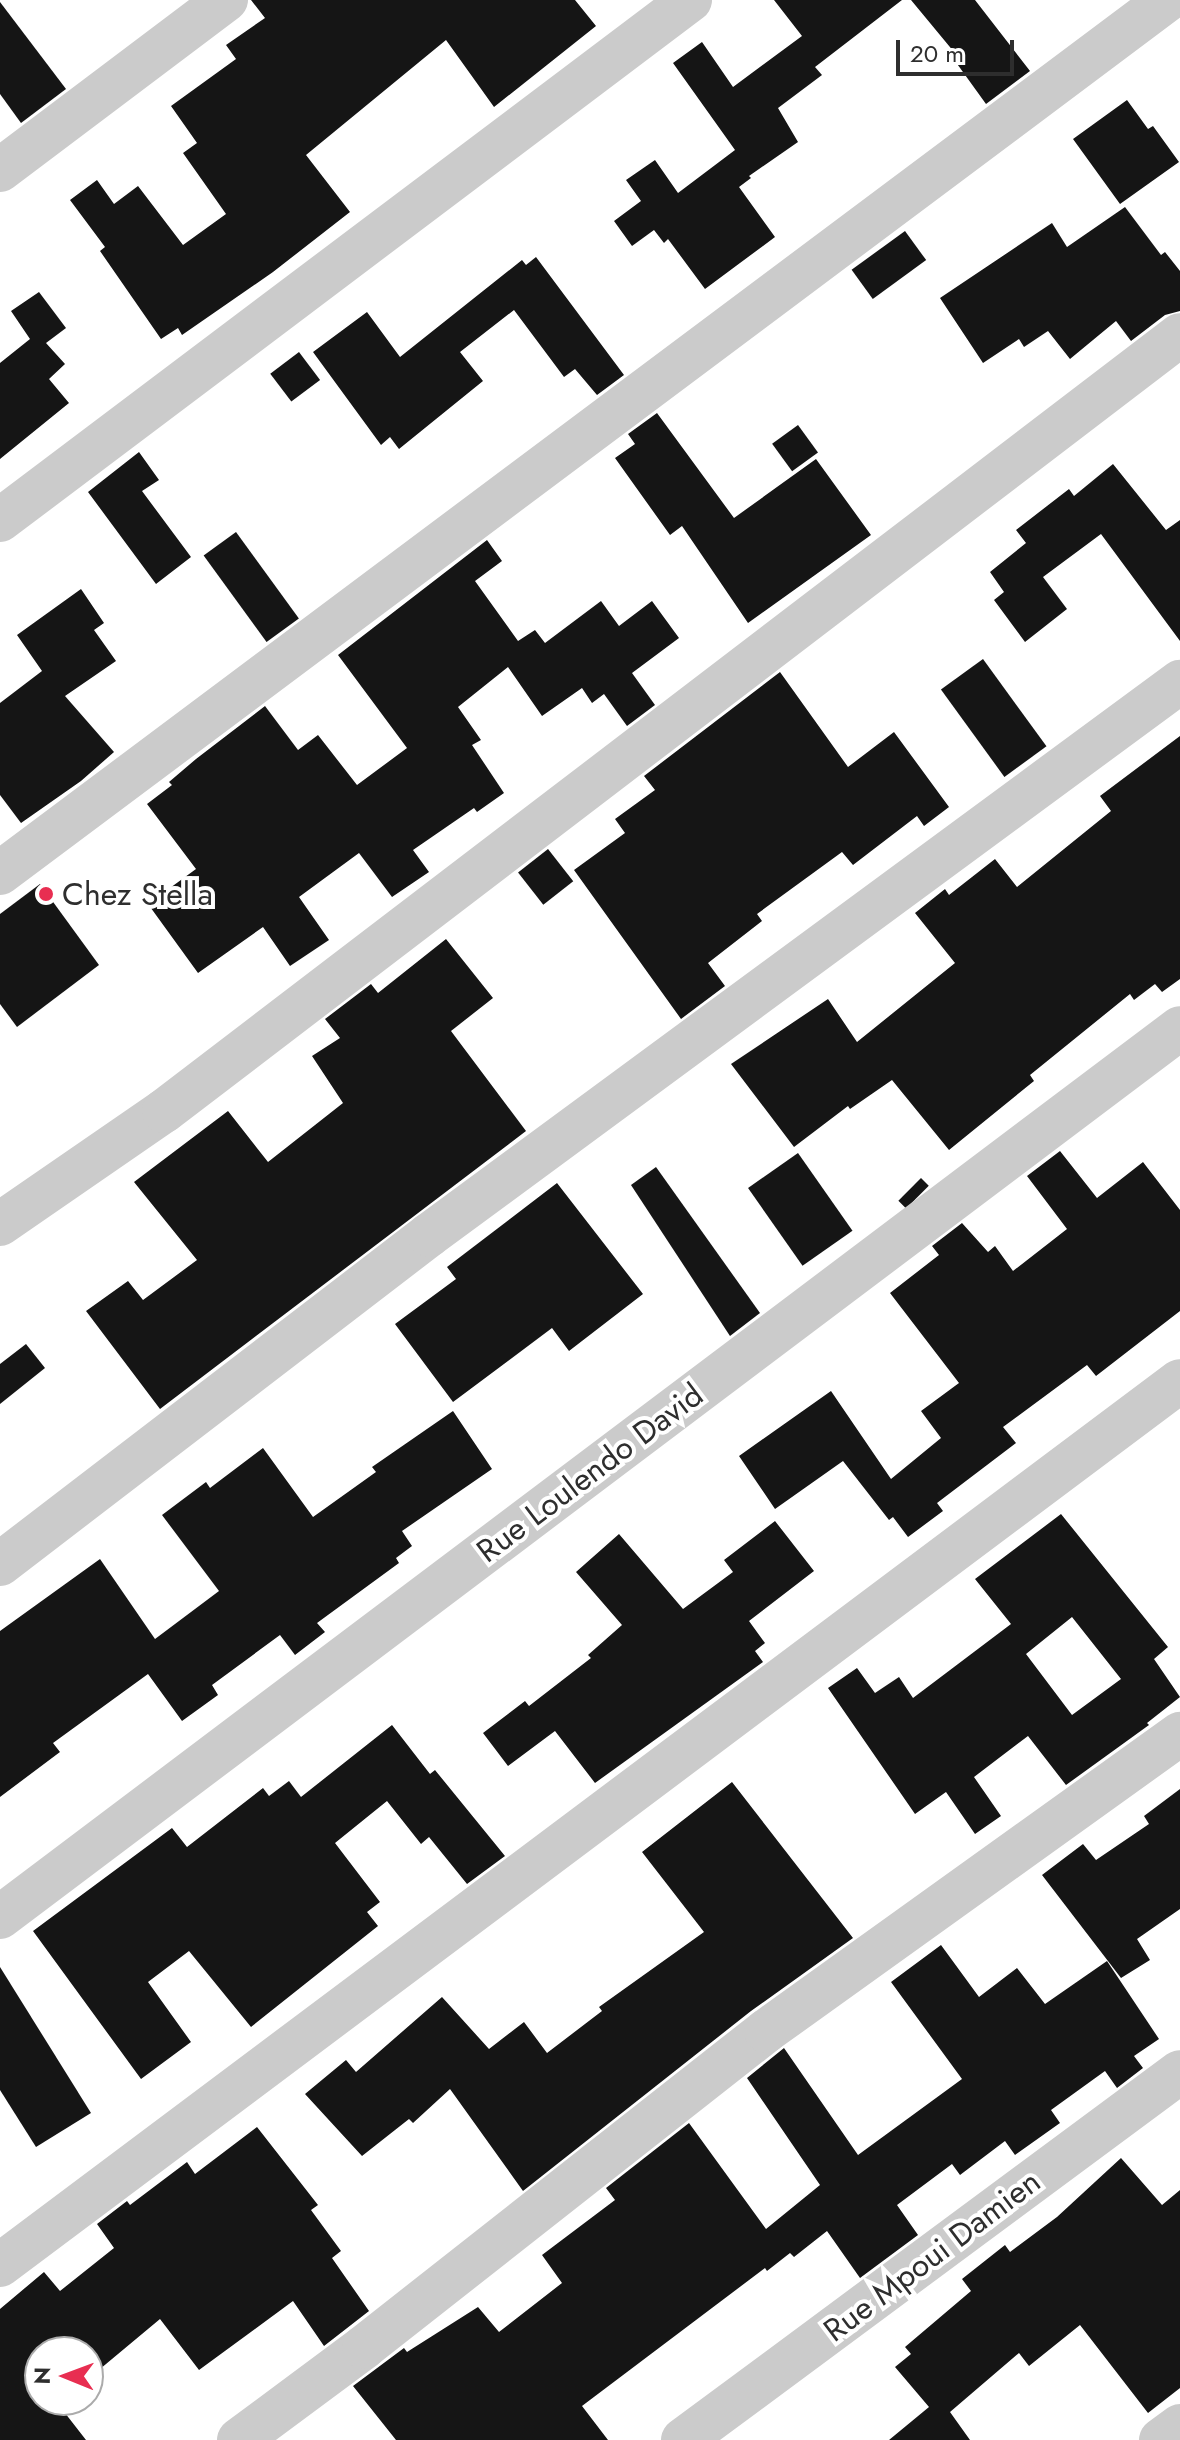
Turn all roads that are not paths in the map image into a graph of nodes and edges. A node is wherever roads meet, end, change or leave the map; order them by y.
1 (226, 0) edge
2 (690, 0) edge
3 (1167, 0) edge
4 (0, 170) edge
5 (1180, 335) edge
6 (0, 520) edge
7 (1180, 682) edge
8 (0, 873) edge
9 (1180, 1028) edge
10 (0, 1224) edge
11 (1180, 1381) edge
12 (0, 1564) edge
13 (1180, 1734) edge
14 (0, 1917) edge
15 (1180, 2072) edge
16 (0, 2265) edge
17 (1180, 2426) edge
18 (239, 2440) edge
19 (683, 2440) edge
20 (1161, 2440) edge

1 - 4 street
2 - 6 street
3 - 8 street
5 - 10 street
7 - 12 street
9 - 14 street, Rue Loulendo David
11 - 16 street
13 - 18 street
15 - 19 street, Rue Mpoui Damien
17 - 20 street

